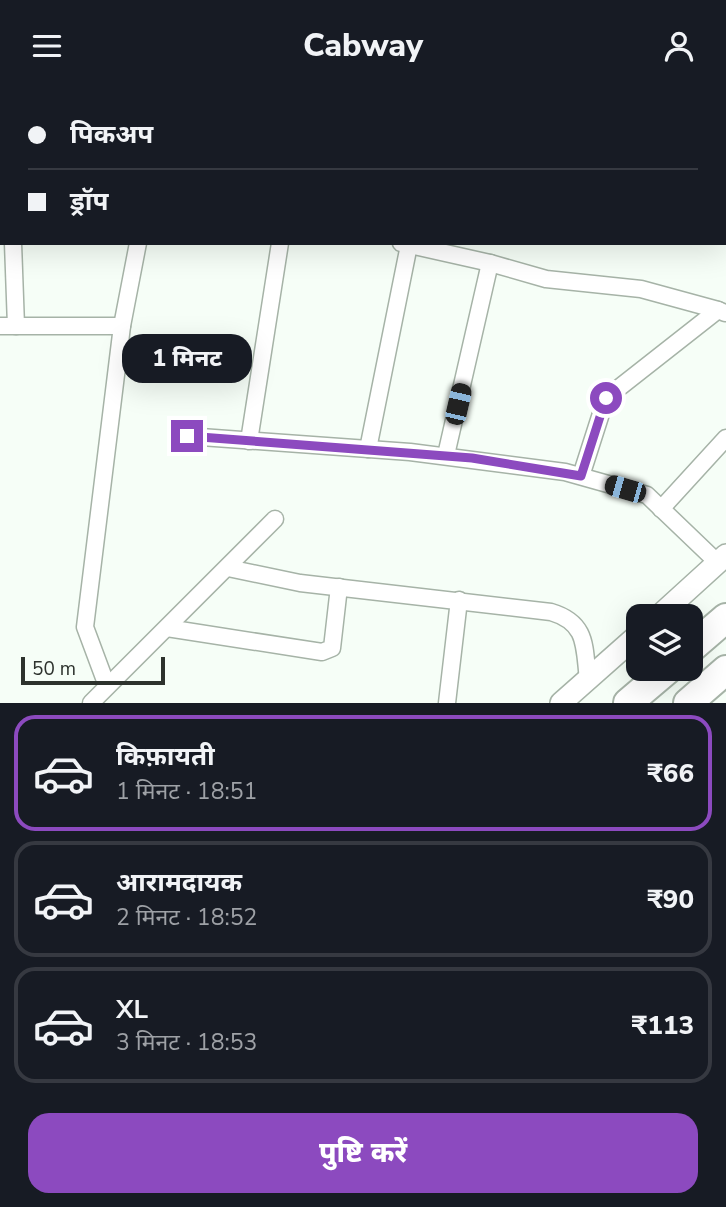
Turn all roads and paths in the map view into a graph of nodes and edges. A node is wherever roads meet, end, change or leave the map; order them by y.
1 (13, 245) edge
2 (138, 245) edge
3 (280, 245) edge
4 (405, 245) edge
5 (409, 245) edge
6 (490, 263) junction
7 (722, 312) edge
8 (8, 326) edge
9 (122, 326) junction
10 (187, 436) dead end
11 (726, 439) edge
12 (249, 441) junction
13 (368, 449) junction
14 (446, 455) junction
15 (581, 476) junction
16 (661, 509) junction
17 (275, 519) dead end
18 (722, 559) edge
19 (228, 568) junction
20 (339, 587) junction
21 (459, 600) junction
22 (672, 604) edge
23 (726, 618) edge
24 (167, 628) junction
25 (703, 638) edge
26 (626, 646) edge
27 (726, 670) edge
28 (588, 680) junction
29 (654, 681) edge
30 (107, 686) junction
31 (91, 703) edge
32 (447, 703) edge
33 (561, 703) edge
34 (628, 703) edge
35 (688, 703) edge

1 - 8 street
2 - 9 street
3 - 12 street
4 - 13 street
5 - 6 street
6 - 7 street
6 - 14 street
7 - 15 street
8 - 9 street
9 - 30 street
10 - 12 street
11 - 16 street
12 - 13 street
13 - 14 street
14 - 15 street
15 - 16 street
16 - 18 street
17 - 19 street
18 - 22 street
19 - 20 street
19 - 24 street
20 - 21 street
20 - 24 street
21 - 28 street
21 - 32 street
23 - 25 highway
24 - 30 street
26 - 28 street
27 - 35 highway
28 - 33 street
29 - 34 highway
30 - 31 street

